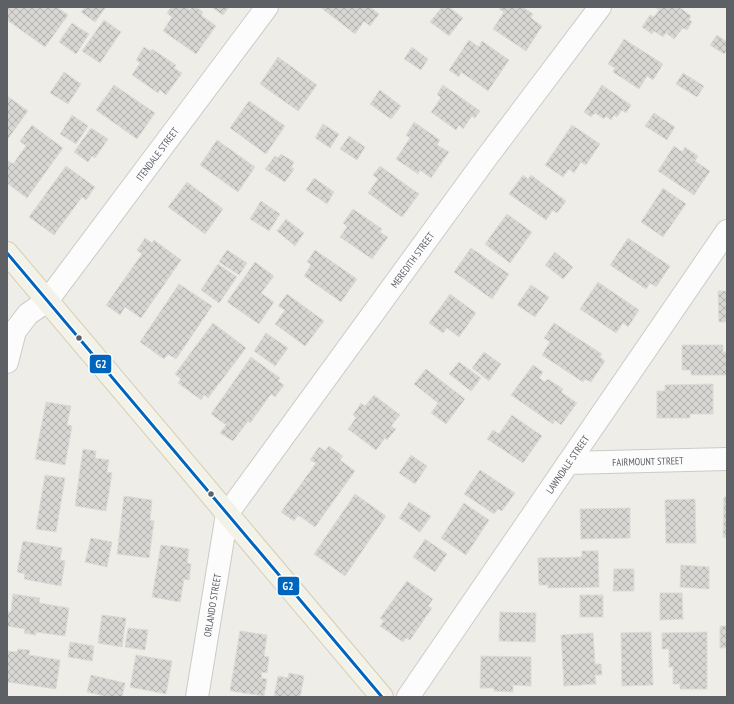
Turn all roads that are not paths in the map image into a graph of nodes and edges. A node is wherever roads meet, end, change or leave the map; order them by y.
1 (267, 7) edge
2 (600, 7) edge
3 (727, 231) edge
4 (7, 253) edge
5 (47, 301) junction
6 (7, 362) edge
7 (727, 459) edge
8 (568, 463) junction
9 (228, 514) junction
10 (197, 697) edge
11 (382, 697) edge
12 (408, 697) edge

1 - 5 street, ITENDALE STREET
2 - 9 street, MEREDITH STREET
3 - 8 street, LAWNDALE STREET
4 - 5 main road
5 - 6 street, ITENDALE STREET
5 - 9 main road
7 - 8 street, FAIRMOUNT STREET
8 - 12 street, LAWNDALE STREET
9 - 10 street, ORLANDO STREET
9 - 11 main road

